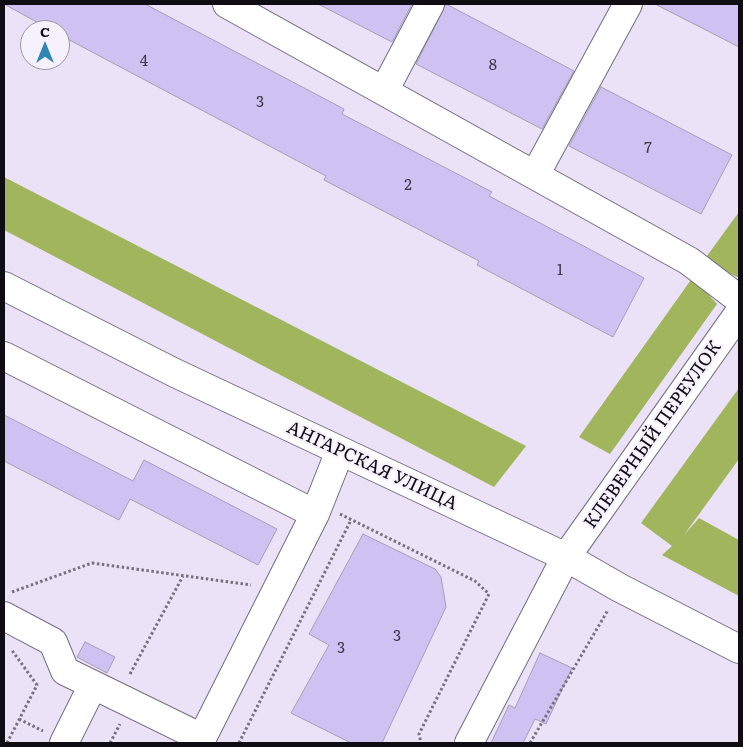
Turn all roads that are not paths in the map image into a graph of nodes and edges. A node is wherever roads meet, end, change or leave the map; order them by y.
1 (430, 4) edge
2 (628, 4) edge
3 (230, 5) edge
4 (384, 91) junction
5 (535, 175) junction
6 (4, 286) edge
7 (739, 299) edge
8 (739, 314) edge
9 (4, 356) edge
10 (340, 451) junction
11 (317, 509) junction
12 (566, 557) junction
13 (4, 616) edge
14 (739, 649) edge
15 (93, 685) junction
16 (205, 741) edge
17 (64, 743) edge
18 (469, 743) edge

1 - 4 street
2 - 5 street
3 - 4 street
4 - 5 street
5 - 7 street
6 - 10 street, АНГАРСКАЯ УЛИЦА
8 - 12 street, КЛЕВЕРНЫЙ ПЕРЕУЛОК
9 - 11 street
10 - 11 street
10 - 12 street, АНГАРСКАЯ УЛИЦА
11 - 16 street
12 - 14 street, АНГАРСКАЯ УЛИЦА
12 - 18 street, КЛЕВЕРНЫЙ ПЕРЕУЛОК
13 - 15 street
15 - 16 street
15 - 17 street

